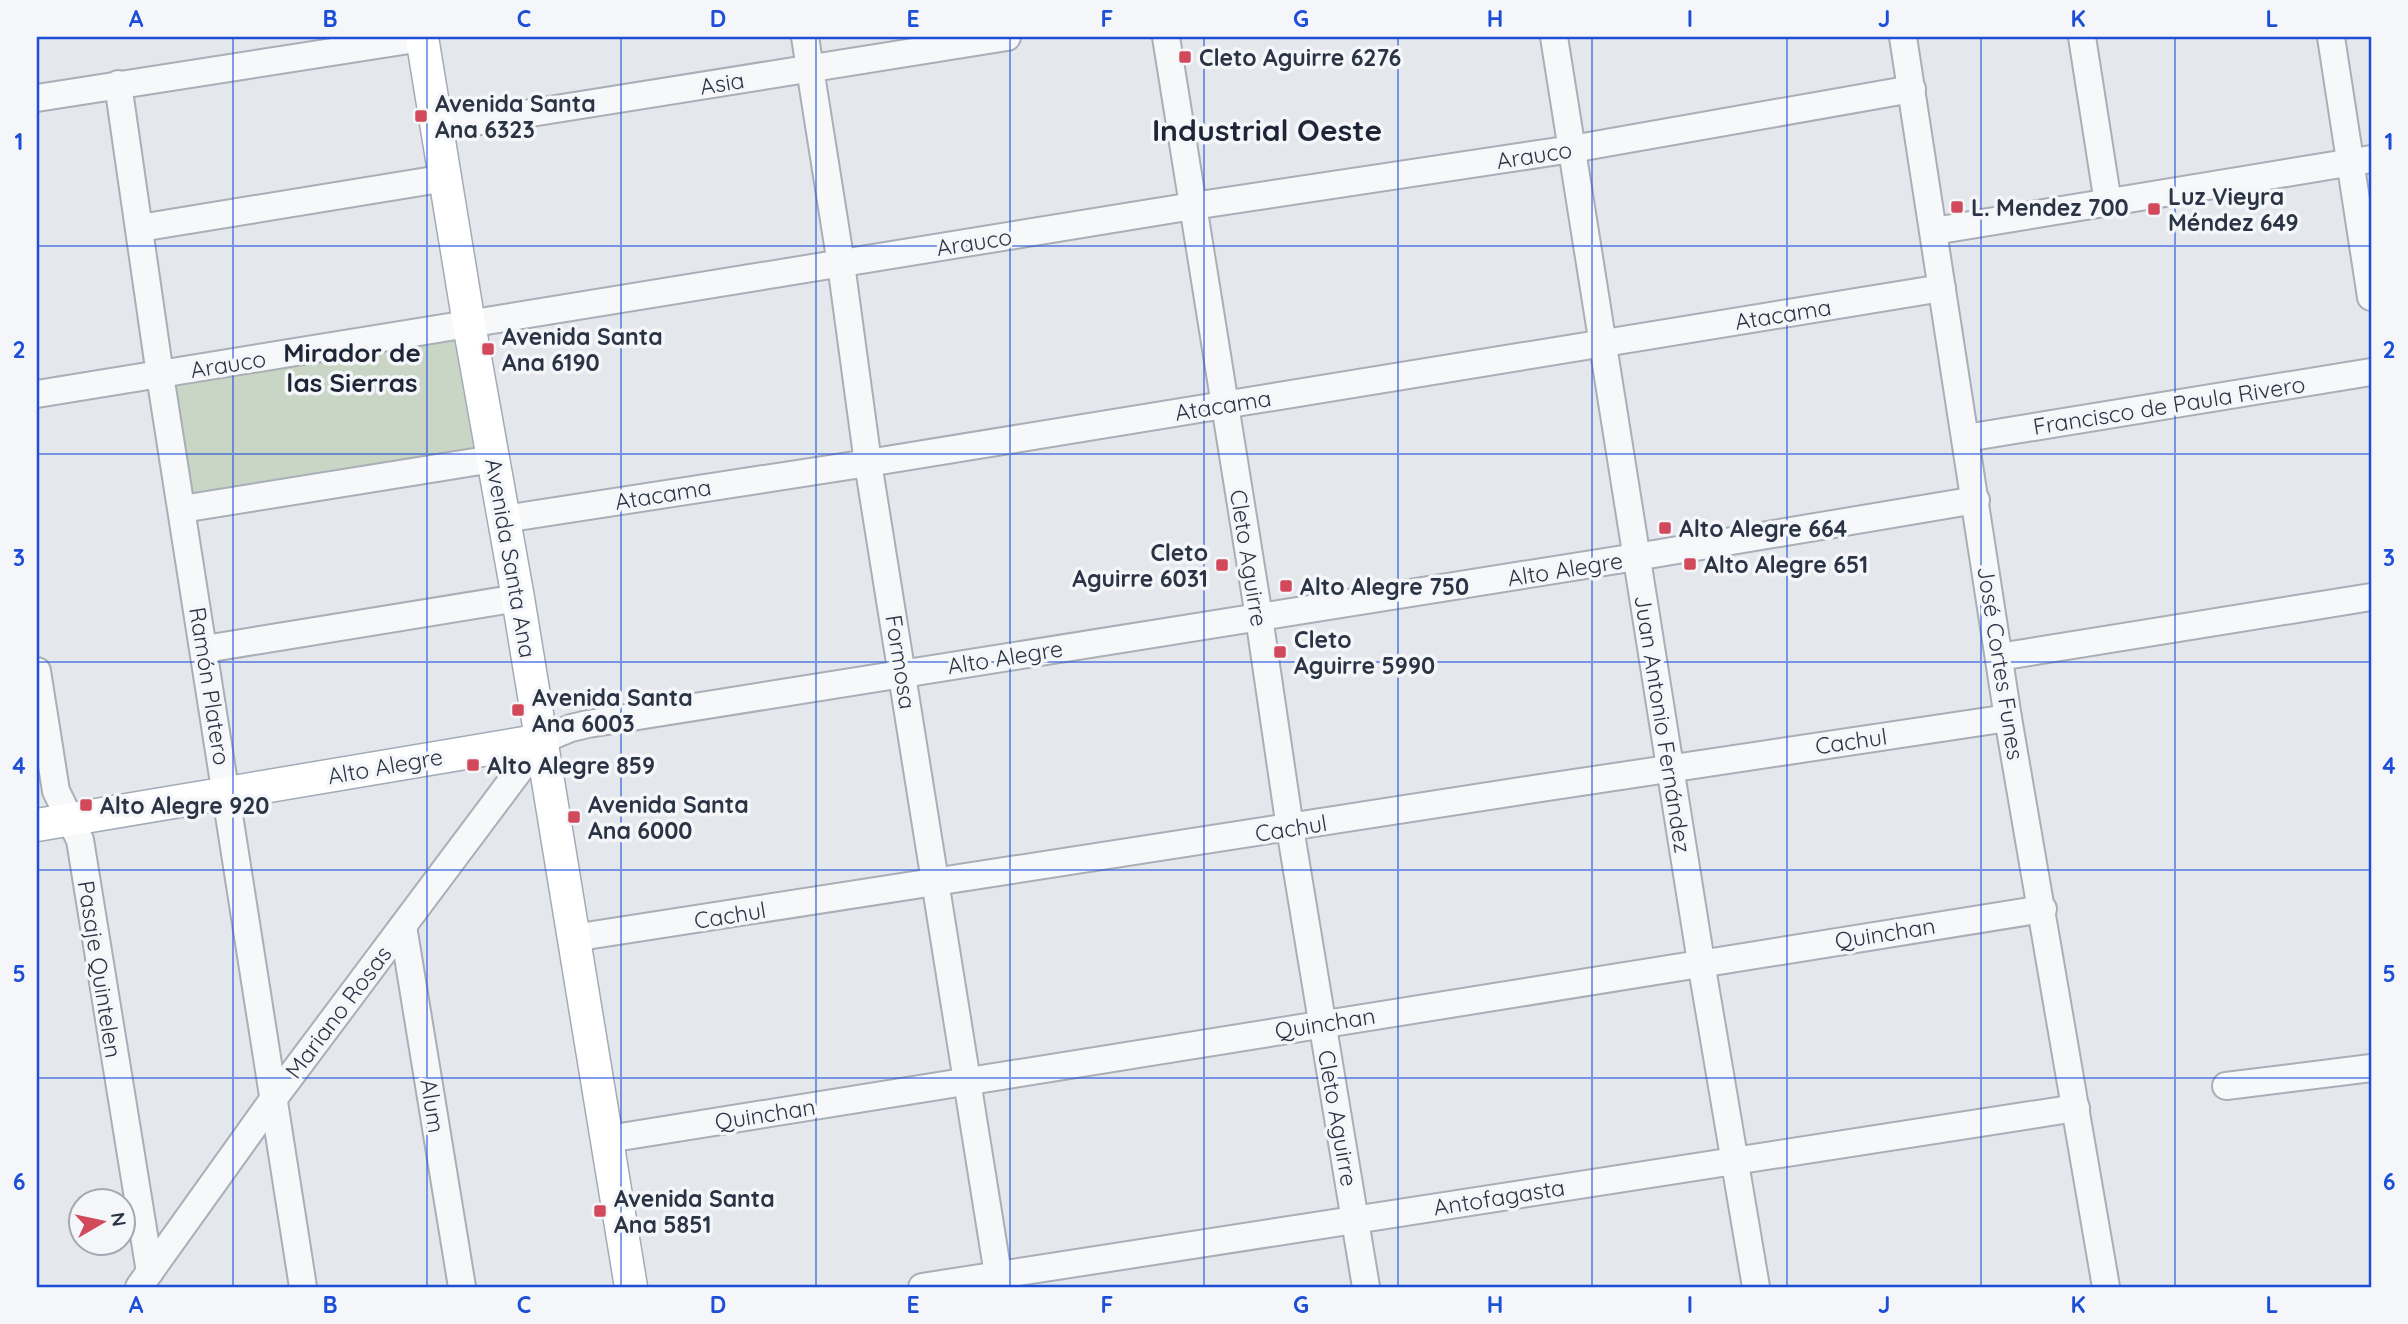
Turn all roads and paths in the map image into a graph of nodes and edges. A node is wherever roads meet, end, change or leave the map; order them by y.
1 (422, 37) edge
2 (805, 37) edge
3 (1007, 37) edge
4 (1166, 37) edge
5 (1554, 37) edge
6 (1903, 37) edge
7 (2331, 37) edge
8 (2090, 38) edge
9 (810, 69) junction
10 (118, 84) junction
11 (1912, 89) junction
12 (37, 98) edge
13 (438, 128) junction
14 (1572, 149) junction
15 (2361, 161) edge
16 (446, 178) junction
17 (2108, 203) junction
18 (1193, 206) junction
19 (140, 228) junction
20 (1934, 231) junction
21 (841, 264) junction
22 (1942, 288) junction
23 (2371, 297) edge
24 (469, 324) junction
25 (1602, 344) junction
26 (2371, 372) edge
27 (160, 375) junction
28 (37, 394) edge
29 (1224, 404) junction
30 (1966, 438) junction
31 (493, 459) junction
32 (868, 463) junction
33 (1976, 500) junction
34 (182, 509) junction
35 (504, 519) junction
36 (1636, 557) junction
37 (2371, 597) edge
38 (518, 598) junction
39 (1259, 617) junction
40 (205, 649) junction
41 (1999, 657) junction
42 (37, 671) edge
43 (903, 674) junction
44 (2008, 718) junction
45 (542, 740) junction
46 (1671, 766) junction
47 (226, 793) junction
48 (69, 820) junction
49 (37, 825) edge
50 (1290, 828) junction
51 (937, 883) junction
52 (2043, 909) junction
53 (403, 926) junction
54 (573, 938) junction
55 (1701, 962) junction
56 (1321, 1024) junction
57 (2371, 1068) edge
58 (969, 1081) junction
59 (2226, 1086) dead end
60 (272, 1101) junction
61 (2076, 1108) junction
62 (608, 1139) junction
63 (1735, 1160) junction
64 (1355, 1220) junction
65 (144, 1280) edge
66 (999, 1282) edge
67 (303, 1287) edge
68 (463, 1287) edge
69 (631, 1287) edge
70 (922, 1287) edge
71 (1366, 1287) edge
72 (1756, 1287) edge
73 (2106, 1287) edge

1 - 10 street
1 - 13 main road, Avenida Santa Ana
2 - 9 street, Formosa
3 - 9 street, Asia
4 - 18 street, Cleto Aguirre
5 - 14 street, Juan Antonio Fernández
6 - 11 street, José Cortes Funes
7 - 15 street
8 - 17 street
9 - 13 street, Asia
9 - 21 street, Formosa
10 - 12 street
10 - 19 street, Ramón Platero
11 - 14 street, Arauco
11 - 20 street, José Cortes Funes
13 - 16 main road, Avenida Santa Ana
14 - 18 street, Arauco
14 - 25 street, Juan Antonio Fernández
15 - 17 street
15 - 23 street
16 - 19 street
16 - 24 main road, Avenida Santa Ana
17 - 20 street
18 - 21 street, Arauco
18 - 29 street, Cleto Aguirre
19 - 27 street, Ramón Platero
20 - 22 street, José Cortes Funes
21 - 24 street, Arauco
21 - 32 street, Formosa
22 - 25 street, Atacama
22 - 30 street, José Cortes Funes
24 - 27 street, Arauco
24 - 31 main road, Avenida Santa Ana
25 - 29 street, Atacama
25 - 36 street, Juan Antonio Fernández
26 - 30 street, Francisco de Paula Rivero
27 - 28 street, Arauco
27 - 34 street, Ramón Platero
29 - 32 street, Atacama
29 - 39 street, Cleto Aguirre
30 - 33 street, José Cortes Funes
31 - 34 street
31 - 35 main road, Avenida Santa Ana
32 - 35 street, Atacama
32 - 43 street, Formosa
33 - 36 street, Alto Alegre
33 - 41 street, José Cortes Funes
34 - 40 street, Ramón Platero
35 - 38 main road, Avenida Santa Ana
36 - 39 street, Alto Alegre
36 - 46 street, Juan Antonio Fernández
37 - 41 street
38 - 40 street
38 - 45 main road, Avenida Santa Ana
39 - 43 street, Alto Alegre
39 - 50 street, Cleto Aguirre
40 - 47 street, Ramón Platero
41 - 44 street, José Cortes Funes
42 - 48 street, Pasaje Quintelen
43 - 45 street, Alto Alegre
43 - 51 street, Formosa
44 - 46 street, Cachul
44 - 52 street, José Cortes Funes
45 - 47 main road, Alto Alegre
45 - 53 street, Mariano Rosas
45 - 54 main road, Avenida Santa Ana
46 - 50 street, Cachul
46 - 55 street, Juan Antonio Fernández
47 - 48 main road, Alto Alegre
47 - 60 street, Ramón Platero
48 - 49 main road, Alto Alegre
48 - 65 street, Pasaje Quintelen
50 - 51 street, Cachul
50 - 56 street, Cleto Aguirre
51 - 54 street, Cachul
51 - 58 street, Formosa
52 - 55 street, Quinchan
52 - 61 street, José Cortes Funes
53 - 60 street, Mariano Rosas
53 - 68 street, Alum
54 - 62 main road, Avenida Santa Ana
55 - 56 street, Quinchan
55 - 63 street, Juan Antonio Fernández
56 - 58 street, Quinchan
56 - 64 street, Cleto Aguirre
57 - 59 street
58 - 62 street, Quinchan
58 - 66 street, Formosa
60 - 65 street, Mariano Rosas
60 - 67 street, Ramón Platero
61 - 63 street, Antofagasta
61 - 73 street, José Cortes Funes
62 - 69 main road, Avenida Santa Ana
63 - 64 street, Antofagasta
63 - 72 street, Juan Antonio Fernández
64 - 66 street, Antofagasta
64 - 71 street, Cleto Aguirre
66 - 70 street, Antofagasta

